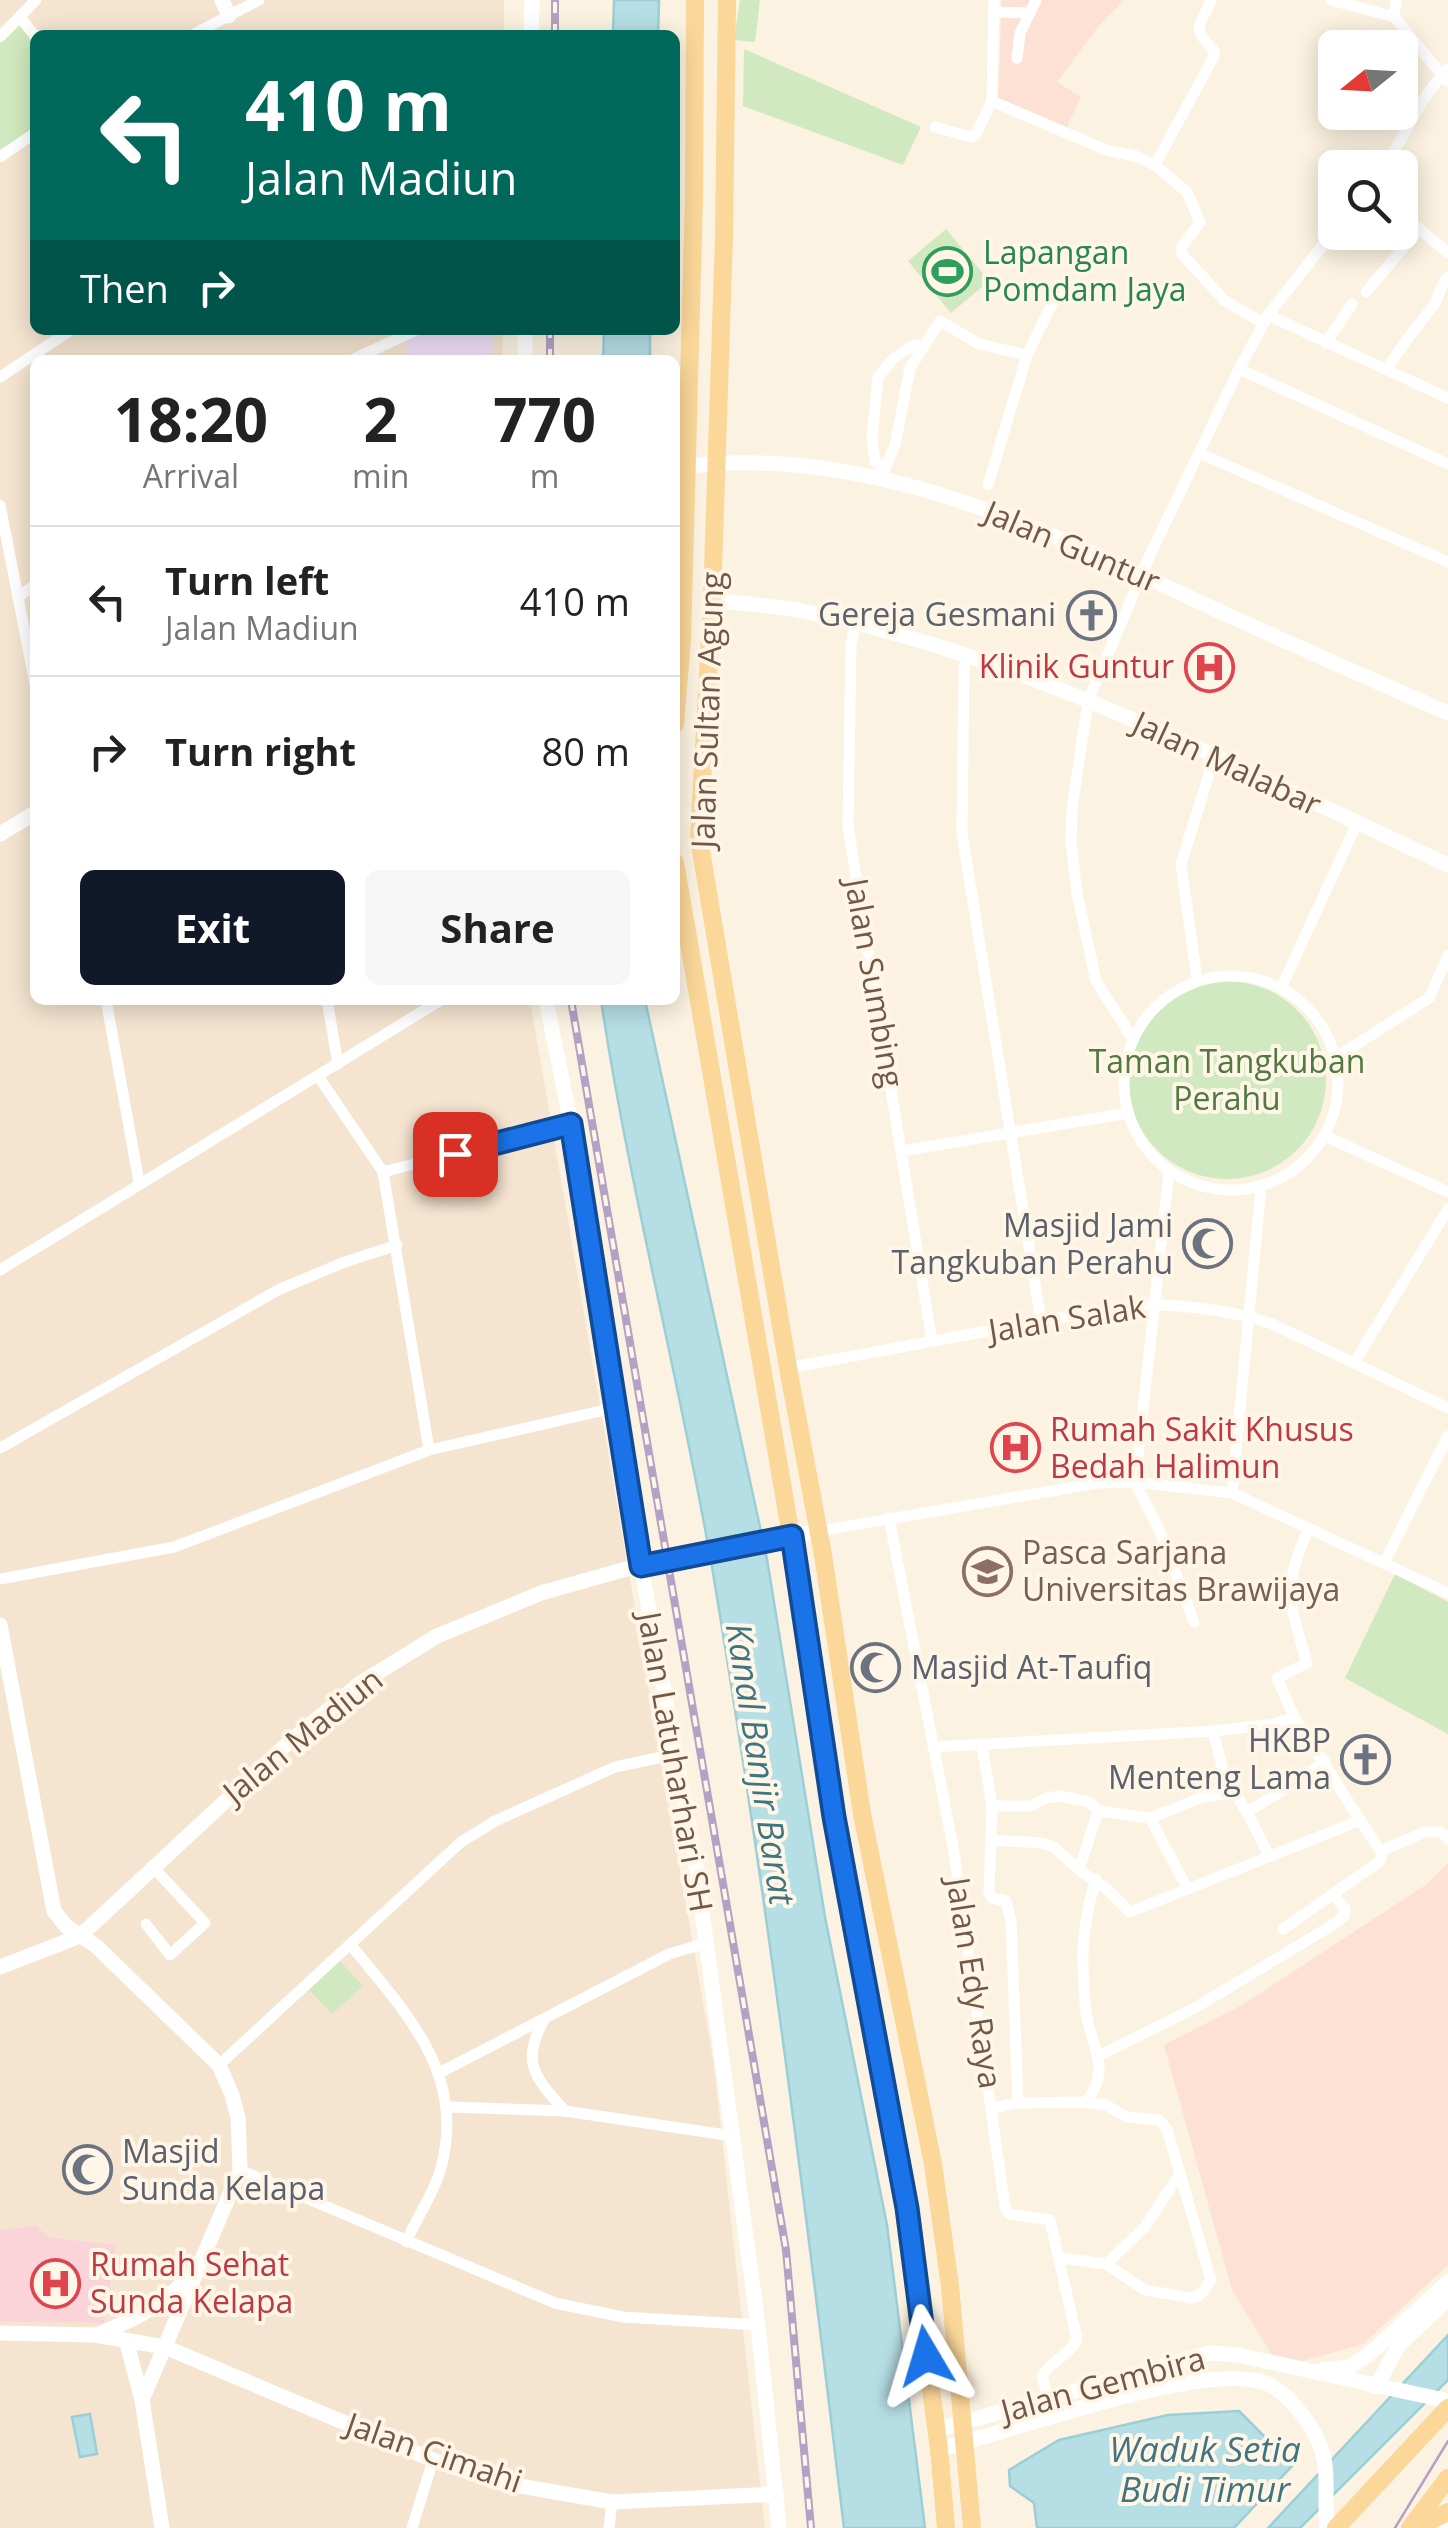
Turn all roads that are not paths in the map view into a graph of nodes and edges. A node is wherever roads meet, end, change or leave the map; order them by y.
1 (36, 0) edge
2 (222, 0) edge
3 (258, 0) edge
4 (532, 0) edge
5 (695, 0) edge
6 (727, 0) edge
7 (1036, 0) edge
8 (1210, 0) edge
9 (1330, 0) edge
10 (1396, 0) edge
11 (994, 6) edge
12 (1030, 14) junction
13 (228, 16) junction
14 (20, 17) junction
15 (1394, 17) junction
16 (30, 30) edge
17 (201, 30) edge
18 (531, 30) edge
19 (0, 37) edge
20 (1017, 58) dead end
21 (1446, 75) edge
22 (992, 102) junction
23 (935, 127) dead end
24 (30, 136) edge
25 (1396, 150) edge
26 (0, 157) edge
27 (1155, 165) junction
28 (694, 197) junction
29 (724, 198) junction
30 (1420, 228) joint
31 (1319, 250) edge
32 (1448, 254) edge
33 (1448, 277) edge
34 (1366, 292) dead end
35 (1057, 294) dead end
36 (1352, 304) dead end
37 (1266, 319) junction
38 (63, 335) edge
39 (405, 335) edge
40 (1326, 343) junction
41 (924, 346) junction
42 (33, 355) edge
43 (363, 355) edge
44 (1027, 355) junction
45 (30, 357) edge
46 (1388, 368) junction
47 (1238, 369) junction
48 (0, 377) edge
49 (1448, 398) edge
50 (1199, 452) junction
51 (715, 462) junction
52 (1448, 464) edge
53 (681, 467) edge
54 (883, 474) junction
55 (988, 485) dead end
56 (0, 505) edge
57 (1448, 562) edge
58 (1142, 575) junction
59 (30, 589) edge
60 (18, 598) junction
61 (712, 600) junction
62 (856, 623) junction
63 (682, 640) junction
64 (708, 643) junction
65 (967, 655) junction
66 (30, 659) edge
67 (680, 664) edge
68 (1088, 700) junction
69 (1448, 713) edge
70 (1214, 758) junction
71 (30, 816) edge
72 (1357, 823) junction
73 (0, 834) edge
74 (1448, 864) edge
75 (680, 893) edge
76 (1448, 956) edge
77 (1197, 980) junction
78 (1281, 988) junction
79 (107, 1005) edge
80 (328, 1005) edge
81 (433, 1005) edge
82 (547, 1005) edge
83 (1133, 1039) junction
84 (1335, 1058) junction
85 (338, 1064) junction
86 (318, 1076) junction
87 (1128, 1113) junction
88 (571, 1124) junction
89 (1011, 1132) junction
90 (1325, 1136) junction
91 (902, 1151) junction
92 (383, 1172) junction
93 (1170, 1172) junction
94 (140, 1182) junction
95 (1261, 1187) junction
96 (1448, 1192) edge
97 (1448, 1209) edge
98 (397, 1245) junction
99 (0, 1270) edge
100 (1155, 1303) junction
101 (1248, 1317) junction
102 (1041, 1321) junction
103 (782, 1332) junction
104 (757, 1336) junction
105 (932, 1341) junction
106 (1354, 1363) junction
107 (788, 1368) junction
108 (618, 1407) junction
109 (1448, 1408) edge
110 (1448, 1436) edge
111 (0, 1448) edge
112 (428, 1450) junction
113 (1134, 1482) junction
114 (1232, 1493) junction
115 (889, 1518) junction
116 (1309, 1528) junction
117 (819, 1530) junction
118 (787, 1537) junction
119 (1384, 1563) junction
120 (641, 1566) junction
121 (0, 1580) edge
122 (1448, 1594) edge
123 (1194, 1622) dead end
124 (0, 1625) edge
125 (1294, 1717) junction
126 (1213, 1731) junction
127 (982, 1746) junction
128 (933, 1747) junction
129 (676, 1754) junction
130 (1325, 1761) junction
131 (1234, 1792) junction
132 (992, 1806) junction
133 (1098, 1810) junction
134 (1247, 1812) junction
135 (1150, 1818) junction
136 (1361, 1820) junction
137 (1448, 1839) edge
138 (990, 1840) junction
139 (1381, 1851) junction
140 (1269, 1856) junction
141 (152, 1866) junction
142 (1078, 1870) junction
143 (1096, 1880) junction
144 (1186, 1888) junction
145 (1333, 1894) junction
146 (146, 1924) dead end
147 (884, 1928) junction
148 (1283, 1929) dead end
149 (856, 1934) junction
150 (80, 1936) junction
151 (706, 1942) junction
152 (350, 1944) junction
153 (0, 1966) edge
154 (544, 2019) junction
155 (1098, 2056) junction
156 (219, 2066) junction
157 (440, 2073) junction
158 (1086, 2102) junction
159 (1018, 2103) junction
160 (449, 2107) junction
161 (993, 2108) junction
162 (565, 2111) junction
163 (734, 2136) junction
164 (240, 2170) junction
165 (1180, 2173) junction
166 (406, 2242) junction
167 (1060, 2258) junction
168 (1106, 2264) junction
169 (196, 2270) junction
170 (1448, 2282) edge
171 (1448, 2299) edge
172 (758, 2324) junction
173 (0, 2334) edge
174 (95, 2335) junction
175 (126, 2340) junction
176 (164, 2348) junction
177 (1308, 2371) junction
178 (1381, 2389) junction
179 (1048, 2398) junction
180 (142, 2400) junction
181 (1444, 2403) edge
182 (962, 2422) junction
183 (936, 2430) junction
184 (965, 2442) junction
185 (939, 2449) junction
186 (433, 2460) junction
187 (1448, 2478) edge
188 (777, 2494) junction
189 (612, 2502) junction
190 (1448, 2512) edge
191 (1448, 2522) edge
192 (1329, 2523) edge
193 (162, 2528) edge
194 (412, 2528) edge
195 (609, 2528) edge
196 (778, 2528) edge
197 (946, 2528) edge
198 (972, 2528) edge
199 (1412, 2528) edge
200 (1444, 2528) edge

1 - 14 street
2 - 13 street
3 - 13 street
4 - 18 street
5 - 28 main road, Jalan Sultan Agung
6 - 29 main road, Jalan Sultan Agung
7 - 12 street
8 - 27 street
9 - 15 street
10 - 15 street
11 - 12 street
11 - 22 street
12 - 20 street
13 - 17 street
14 - 16 street
14 - 19 street
15 - 21 street
21 - 25 street
22 - 23 street
22 - 27 street
24 - 26 street
27 - 37 street
28 - 29 main road
28 - 53 main road, Jalan Sultan Agung
29 - 51 main road, Jalan Sultan Agung
30 - 32 street
30 - 34 street
31 - 37 street
33 - 46 street
35 - 44 street
36 - 40 street
37 - 40 street
37 - 47 street
38 - 42 street
39 - 43 street
40 - 46 street
41 - 44 street
41 - 54 street
41 - 54 street
44 - 55 street
45 - 48 street
46 - 49 street
47 - 50 street
47 - 52 street
50 - 57 street
50 - 58 street
51 - 53 street, Jalan Guntur
51 - 54 street, Jalan Guntur
51 - 61 main road, Jalan Sultan Agung
53 - 63 main road, Jalan Sultan Agung
54 - 58 street, Jalan Guntur
56 - 60 street
58 - 68 street
58 - 69 street, Jalan Guntur
59 - 60 street
60 - 66 street
61 - 62 street, Jalan Malabar
61 - 64 main road, Jalan Sultan Agung
62 - 65 street, Jalan Malabar
62 - 91 street, Jalan Sumbing
63 - 64 main road
63 - 67 main road, Jalan Sultan Agung
64 - 103 main road, Jalan Sultan Agung
65 - 68 street, Jalan Malabar
65 - 89 street
68 - 70 street, Jalan Malabar
68 - 83 street
70 - 72 street, Jalan Malabar
70 - 77 street
71 - 73 street
72 - 74 street, Jalan Malabar
72 - 78 street
75 - 104 main road, Jalan Sultan Agung
76 - 84 street
77 - 78 street
77 - 83 street
78 - 84 street
79 - 94 street
80 - 85 street
81 - 85 street
82 - 88 street, Jalan Latuharhari SH
83 - 87 street
84 - 90 street
85 - 86 street
86 - 92 street
86 - 94 street
87 - 89 street
87 - 93 street
88 - 92 street
88 - 108 street, Jalan Latuharhari SH
89 - 91 street
89 - 102 street
90 - 95 street
90 - 96 street
91 - 105 street, Jalan Sumbing
92 - 98 street
93 - 95 street
93 - 100 street
94 - 99 street
95 - 101 street
97 - 106 street
98 - 111 street
98 - 112 street
100 - 101 street, Jalan Salak
100 - 102 street, Jalan Salak
100 - 113 street
101 - 106 street, Jalan Salak
101 - 114 street
102 - 105 street, Jalan Salak
103 - 104 main road
103 - 107 main road, Jalan Sultan Agung
104 - 118 main road, Jalan Sultan Agung
105 - 107 street, Jalan Salak
106 - 109 street, Jalan Salak
107 - 117 main road, Jalan Sultan Agung
108 - 112 street
108 - 120 street, Jalan Latuharhari SH
110 - 119 street
112 - 121 street
113 - 114 street
113 - 115 street
113 - 123 street
114 - 116 street
115 - 117 street
115 - 128 street, Jalan Edy Raya
116 - 119 street
116 - 125 street
117 - 118 street, Jalan Madiun
117 - 147 main road, Jalan Sultan Agung
118 - 120 street, Jalan Madiun
118 - 149 main road, Jalan Sultan Agung
119 - 122 street
120 - 129 street, Jalan Latuharhari SH
120 - 141 street, Jalan Madiun
124 - 150 street
125 - 126 street
125 - 130 street
126 - 127 street
126 - 131 street
127 - 128 street
127 - 132 street
128 - 161 street, Jalan Edy Raya
129 - 151 street, Jalan Latuharhari SH
129 - 152 street
130 - 134 street
130 - 136 street
131 - 134 street
131 - 135 street
132 - 133 street
132 - 138 street
133 - 135 street
133 - 142 street
134 - 140 street
135 - 144 street
136 - 139 street
136 - 140 street
137 - 139 street
138 - 142 street
138 - 159 street
139 - 145 street
140 - 144 street
141 - 146 street
141 - 150 street, Jalan Madiun
142 - 143 street
143 - 144 street
143 - 155 street
145 - 148 street
145 - 155 street
147 - 149 main road
147 - 182 main road, Jalan Sultan Agung
149 - 183 main road, Jalan Sultan Agung
150 - 153 street, Jalan Madiun
150 - 156 street
151 - 154 street
151 - 163 street, Jalan Latuharhari SH
152 - 156 street
152 - 157 street
154 - 157 street
154 - 162 street
155 - 158 street
156 - 164 street
157 - 160 street
158 - 159 street
158 - 165 street
159 - 161 street
160 - 162 street
160 - 166 street
161 - 167 street, Jalan Edy Raya
162 - 163 street
163 - 172 street, Jalan Latuharhari SH
164 - 166 street
164 - 169 street
165 - 168 street
165 - 168 street
166 - 172 street
167 - 168 street
167 - 179 street, Jalan Edy Raya
169 - 174 street
169 - 176 street
170 - 177 street
171 - 178 street
172 - 188 street, Jalan Latuharhari SH
173 - 174 street, Jalan Cimahi
174 - 175 street, Jalan Cimahi
175 - 176 street, Jalan Cimahi
175 - 180 street
176 - 180 street
176 - 186 street, Jalan Cimahi
177 - 178 street, Jalan Gembira
177 - 179 street, Jalan Gembira
178 - 181 street, Jalan Gembira
179 - 182 street, Jalan Gembira
180 - 193 street
181 - 192 main road
182 - 183 street, Jalan Gembira
182 - 184 main road, Jalan Sultan Agung
183 - 185 main road, Jalan Sultan Agung
184 - 185 street, Jalan Gembira
184 - 192 street, Jalan Gembira
184 - 198 main road, Jalan Sultan Agung
185 - 197 main road, Jalan Sultan Agung
186 - 189 street, Jalan Cimahi
186 - 194 street
187 - 199 main road
188 - 189 street, Jalan Cimahi
188 - 196 street, Jalan Latuharhari SH
189 - 195 street
190 - 199 main road
191 - 200 street

